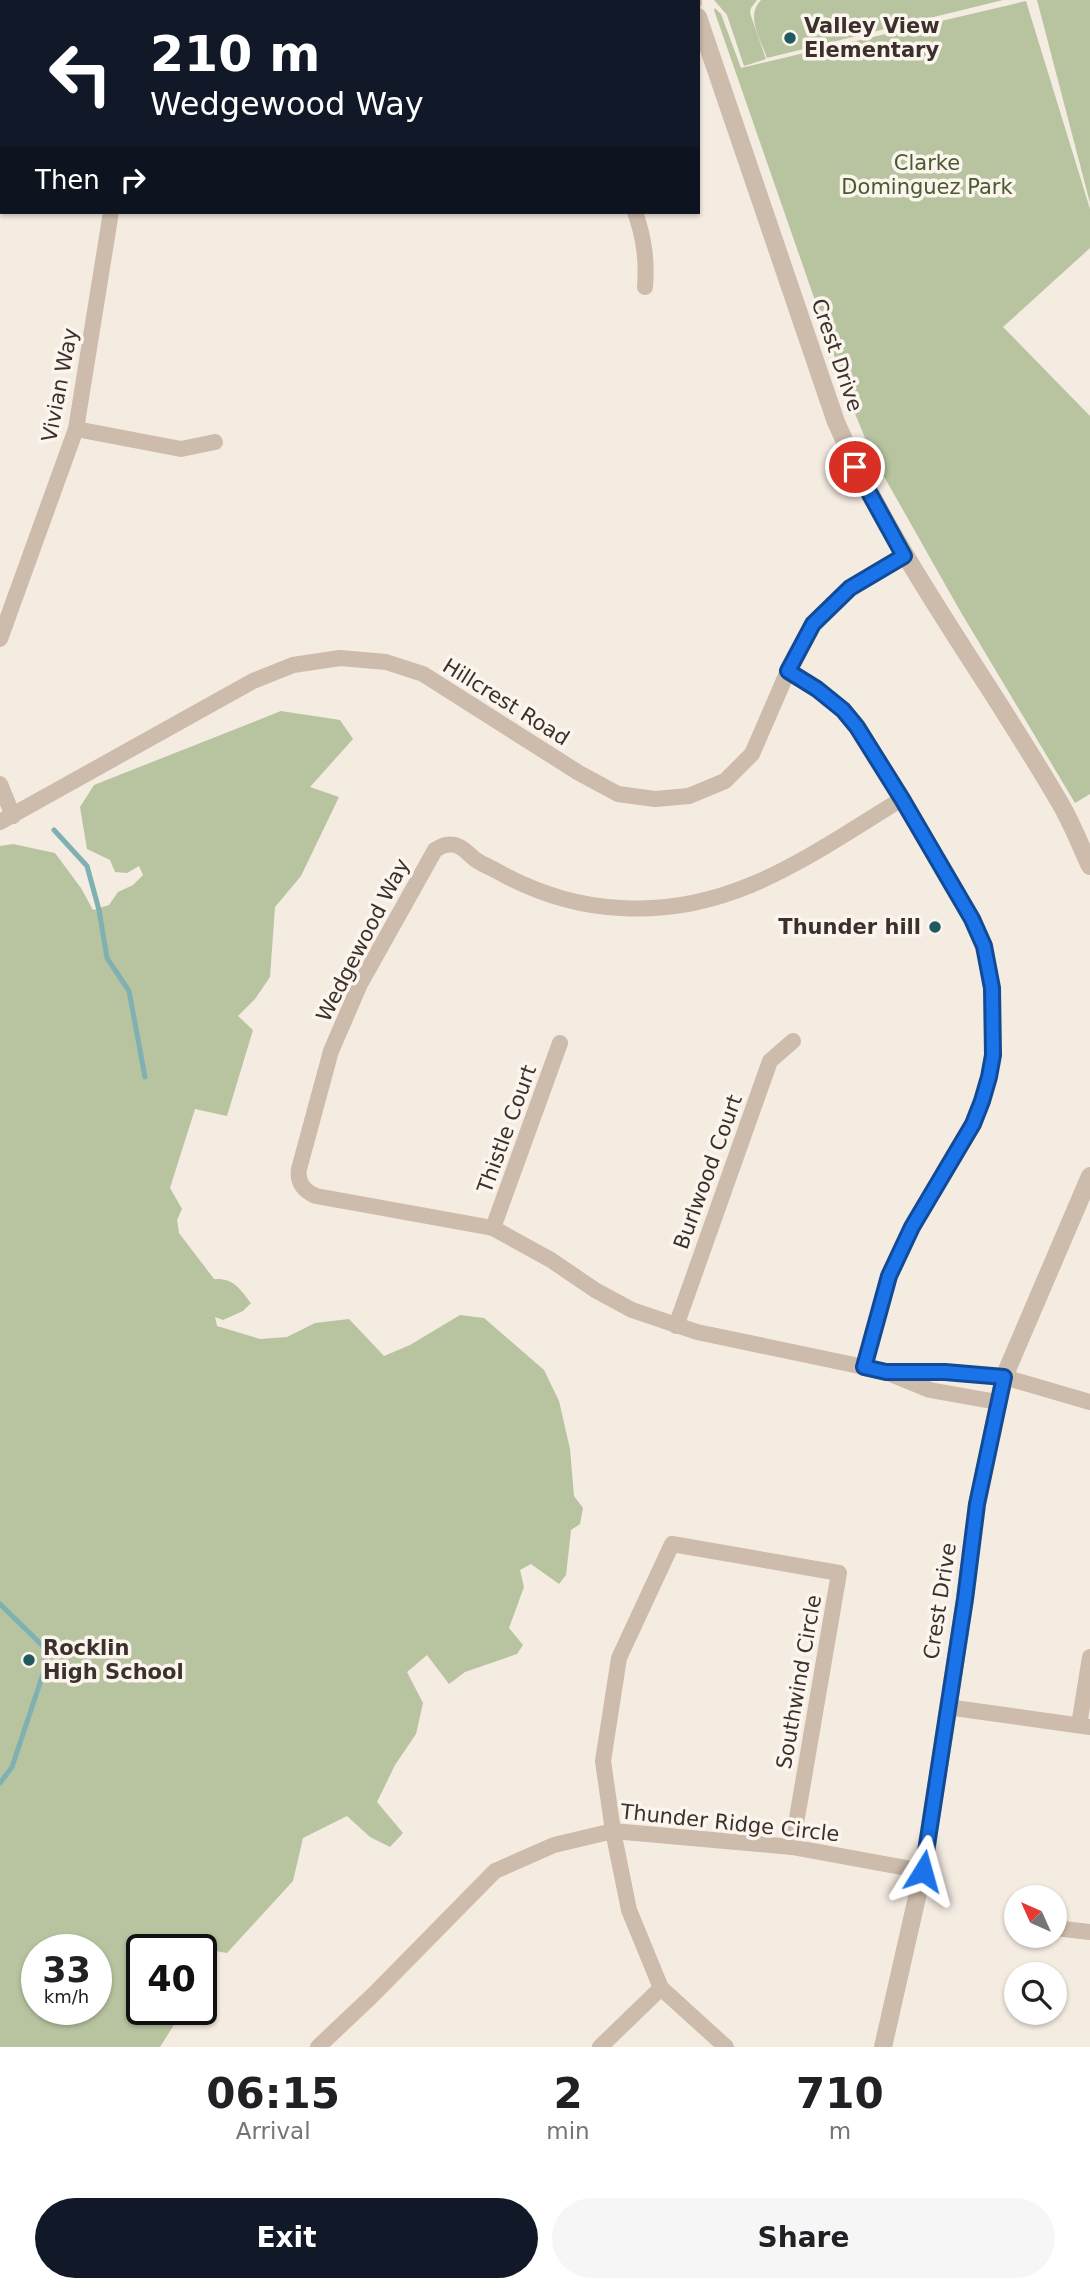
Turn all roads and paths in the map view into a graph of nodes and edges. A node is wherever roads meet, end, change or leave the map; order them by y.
1 (700, 23) edge
2 (111, 214) edge
3 (636, 214) edge
4 (645, 287) dead end
5 (76, 429) junction
6 (215, 442) dead end
7 (904, 556) junction
8 (0, 639) edge
9 (788, 671) junction
10 (0, 784) edge
11 (902, 799) junction
12 (7, 819) edge
13 (1090, 866) edge
14 (793, 1041) dead end
15 (560, 1043) dead end
16 (1090, 1176) edge
17 (493, 1228) junction
18 (676, 1326) junction
19 (864, 1367) junction
20 (886, 1372) junction
21 (934, 1372) junction
22 (1004, 1377) junction
23 (930, 1390) junction
24 (997, 1402) junction
25 (1090, 1402) edge
26 (1090, 1657) edge
27 (947, 1707) junction
28 (1085, 1726) edge
29 (613, 1830) junction
30 (792, 1847) junction
31 (923, 1871) junction
32 (1068, 1929) edge
33 (1090, 1932) edge
34 (661, 1988) junction
35 (318, 2047) edge
36 (600, 2047) edge
37 (726, 2047) edge
38 (883, 2047) edge

1 - 7 street, Crest Drive
2 - 5 street, Vivian Way
3 - 4 street
5 - 6 street
5 - 8 street, Vivian Way
7 - 9 street, Hillcrest Road
7 - 13 street, Crest Drive
9 - 11 street
9 - 12 street, Hillcrest Road
10 - 12 street
11 - 17 street, Wedgewood Way
11 - 19 street
14 - 18 street, Burlwood Court
15 - 17 street, Thistle Court
16 - 22 street, Crest Drive
17 - 18 street, Wedgewood Way
18 - 19 street, Wedgewood Way
19 - 20 street, Wedgewood Way
20 - 21 street, Wedgewood Way
20 - 23 street, Wedgewood Way
21 - 22 street, Wedgewood Way
21 - 23 street
22 - 24 street, Crest Drive
22 - 25 street, Wedgewood Way
23 - 24 street, Wedgewood Way
24 - 27 street, Crest Drive
26 - 28 street
27 - 28 street
27 - 31 street, Crest Drive
29 - 30 street, Thunder Ridge Circle
29 - 30 street, Southwind Circle
29 - 34 street
29 - 35 street, Thunder Ridge Circle
30 - 31 street, Thunder Ridge Circle
31 - 38 street, Crest Drive
32 - 33 street
34 - 36 street
34 - 37 street

